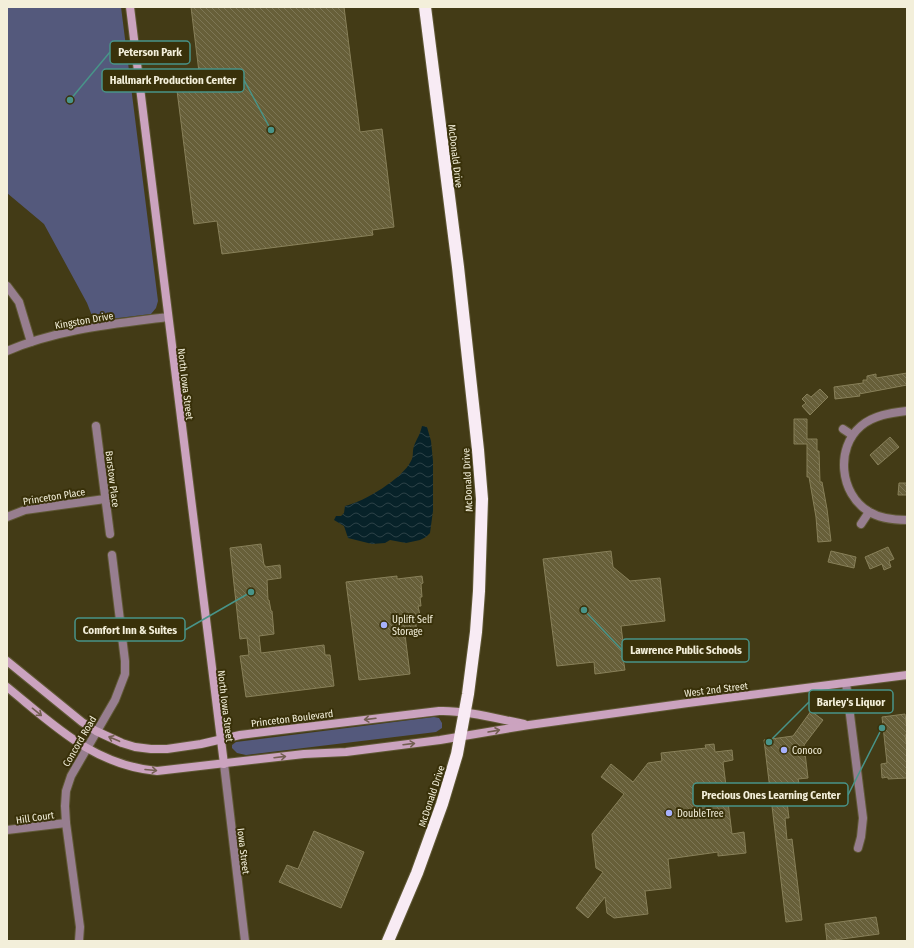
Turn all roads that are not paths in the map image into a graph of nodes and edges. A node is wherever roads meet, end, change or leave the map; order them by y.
1 (130, 7) edge
2 (425, 7) edge
3 (7, 286) edge
4 (168, 317) junction
5 (31, 342) junction
6 (7, 351) edge
7 (907, 410) edge
8 (96, 426) dead end
9 (843, 430) dead end
10 (852, 435) junction
11 (105, 499) junction
12 (869, 512) junction
13 (7, 517) edge
14 (907, 520) edge
15 (861, 524) dead end
16 (110, 534) dead end
17 (112, 555) dead end
18 (7, 661) edge
19 (907, 675) edge
20 (846, 683) junction
21 (7, 687) edge
22 (464, 713) junction
23 (529, 725) junction
24 (96, 731) junction
25 (460, 737) junction
26 (220, 740) junction
27 (86, 748) junction
28 (224, 764) junction
29 (66, 823) junction
30 (7, 830) edge
31 (858, 848) dead end
32 (79, 941) edge
33 (245, 941) edge
34 (388, 941) edge

1 - 4 street, North Iowa Street
2 - 22 highway, McDonald Drive
3 - 5 street
4 - 5 street, Kingston Drive
4 - 26 street, North Iowa Street
5 - 6 street, Kingston Drive
7 - 10 street
8 - 11 street, Barstow Place
9 - 10 street
10 - 12 street
11 - 13 street, Princeton Place
11 - 16 street, Barstow Place
12 - 14 street
12 - 15 street
17 - 24 street, Concord Road
18 - 24 street, Princeton Boulevard
19 - 20 street, West 2nd Street
20 - 23 street, West 2nd Street
20 - 31 street
21 -> 27 street
22 - 23 street, West 2nd Street
22 - 25 highway, McDonald Drive
22 -> 26 street, Princeton Boulevard
25 -> 23 street, West 2nd Street
26 -> 24 street, Princeton Boulevard
24 - 27 street, Concord Road
28 -> 25 street
25 - 34 highway, McDonald Drive
26 - 28 street, North Iowa Street
27 -> 28 street
27 - 29 street, Concord Road
28 - 33 street, Iowa Street
29 - 30 street, Hill Court
29 - 32 street, Concord Road

